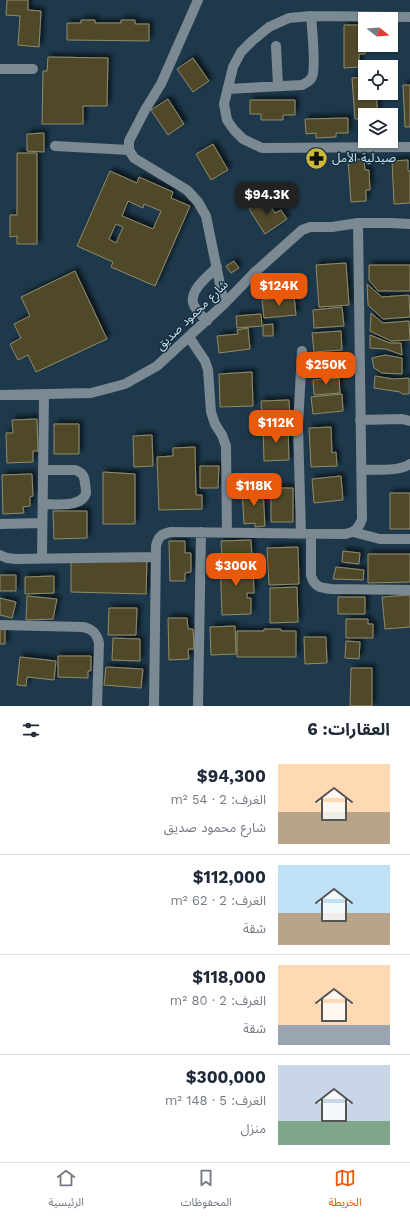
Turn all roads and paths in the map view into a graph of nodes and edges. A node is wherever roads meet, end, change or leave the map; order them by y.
1 (198, 0) edge
2 (311, 16) junction
3 (410, 17) edge
4 (276, 46) dead end
5 (0, 69) edge
6 (34, 69) dead end
7 (278, 86) junction
8 (228, 89) junction
9 (55, 146) dead end
10 (410, 147) edge
11 (129, 150) junction
12 (358, 223) junction
13 (410, 224) edge
14 (217, 267) junction
15 (224, 304) junction
16 (206, 321) junction
17 (189, 337) junction
18 (302, 352) dead end
19 (44, 394) junction
20 (0, 395) edge
21 (360, 420) junction
22 (410, 421) edge
23 (410, 464) edge
24 (43, 470) junction
25 (361, 470) junction
26 (43, 504) junction
27 (42, 523) junction
28 (0, 524) edge
29 (201, 532) junction
30 (227, 532) junction
31 (353, 532) junction
32 (306, 534) junction
33 (410, 539) edge
34 (0, 555) edge
35 (156, 557) junction
36 (42, 558) junction
37 (410, 590) edge
38 (0, 625) edge
39 (97, 706) edge
40 (154, 706) edge
41 (198, 706) edge

1 - 11 street
2 - 3 street
2 - 7 street
2 - 8 street
4 - 7 street
5 - 6 street
7 - 8 street
8 - 10 street
9 - 11 street
11 - 14 street
12 - 13 street, شارع محمود صديق
12 - 15 street, شارع محمود صديق
12 - 21 street
14 - 15 street
14 - 16 street
15 - 16 street, شارع محمود صديق
16 - 17 street, شارع محمود صديق
17 - 19 street, شارع محمود صديق
17 - 30 street
18 - 32 street
19 - 20 street, شارع محمود صديق
19 - 24 street
21 - 22 street
21 - 25 street
23 - 25 street
24 - 26 street
24 - 26 street
25 - 31 street
26 - 27 street
27 - 28 street
27 - 36 street
29 - 30 street
29 - 35 street
29 - 41 street
30 - 32 street
31 - 32 street
31 - 33 street
32 - 37 street
34 - 36 street
35 - 36 street
35 - 40 street
38 - 39 street

